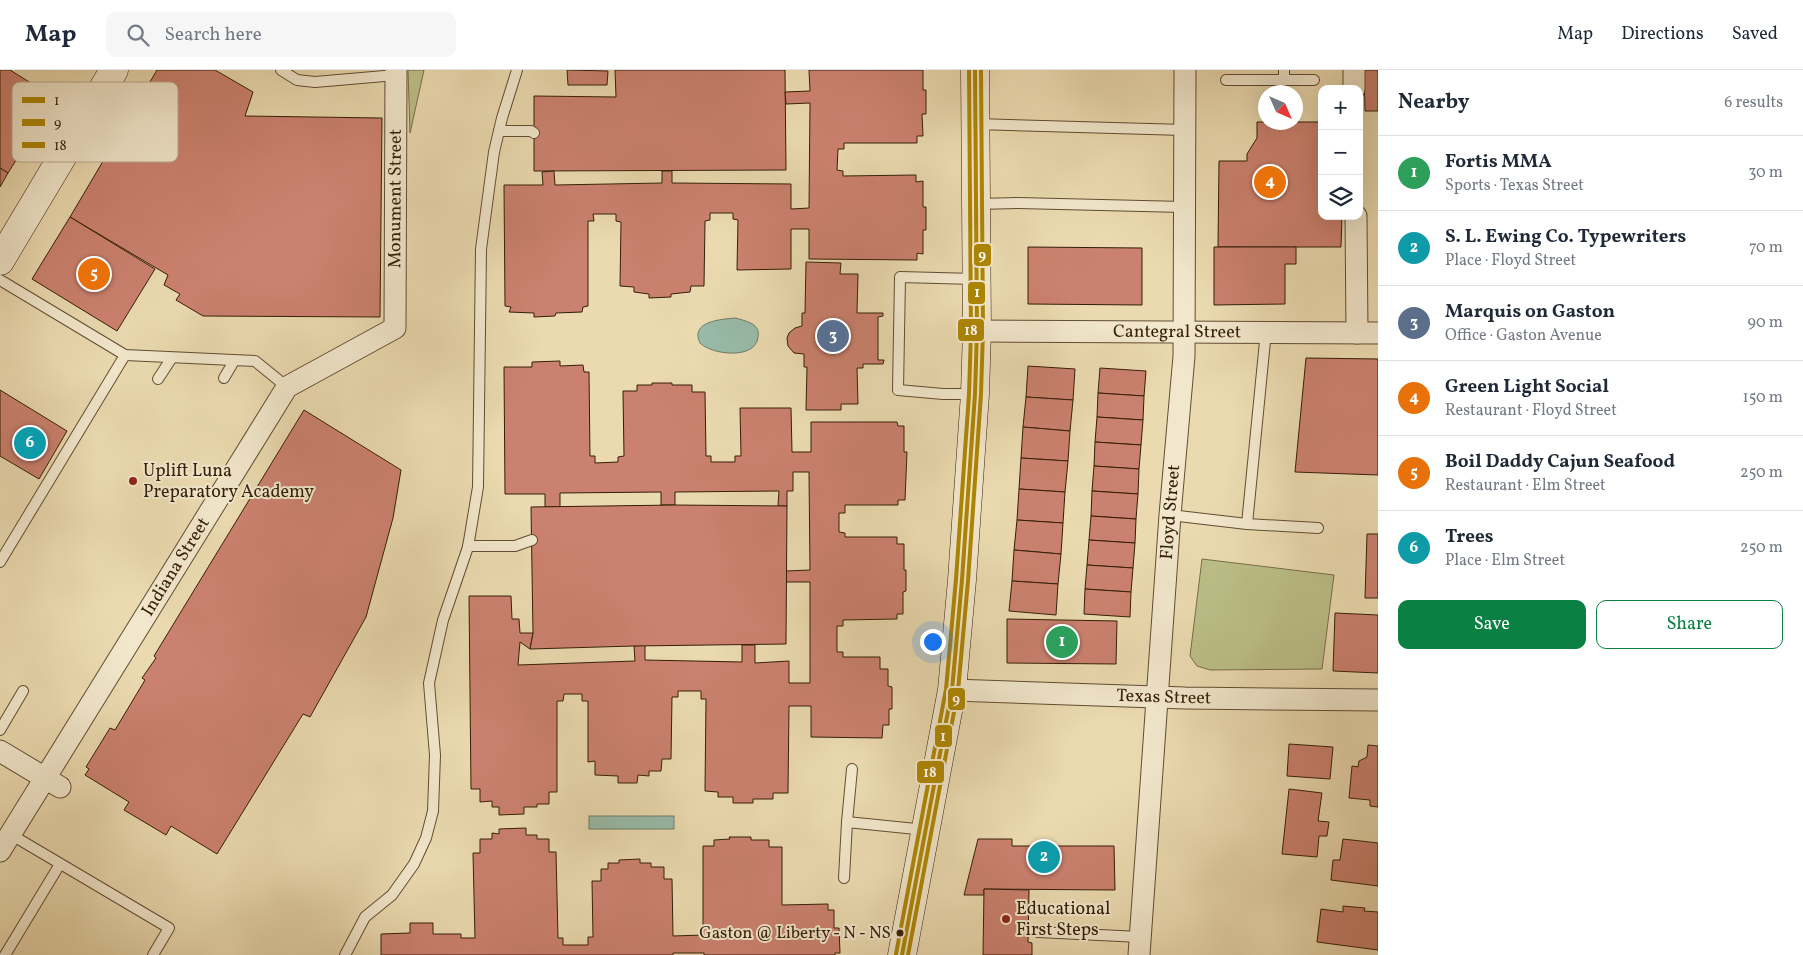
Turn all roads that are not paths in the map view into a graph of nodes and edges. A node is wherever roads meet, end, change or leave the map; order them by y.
1 (114, 70) edge
2 (281, 70) edge
3 (517, 70) edge
4 (976, 70) edge
5 (1185, 70) edge
6 (1354, 70) edge
7 (396, 73) edge
8 (1284, 75) edge
9 (1226, 80) dead end
10 (1314, 80) dead end
11 (107, 82) edge
12 (1354, 85) edge
13 (976, 124) junction
14 (1184, 130) junction
15 (499, 131) junction
16 (534, 133) dead end
17 (59, 162) edge
18 (977, 204) junction
19 (1184, 207) junction
20 (1356, 220) edge
21 (0, 261) edge
22 (0, 280) edge
23 (977, 280) junction
24 (395, 328) joint
25 (977, 331) junction
26 (1183, 331) junction
27 (1266, 332) junction
28 (1357, 333) junction
29 (1378, 333) edge
30 (125, 356) junction
31 (171, 359) junction
32 (234, 361) junction
33 (224, 378) dead end
34 (158, 379) dead end
35 (287, 387) junction
36 (975, 394) junction
37 (1170, 515) junction
38 (1247, 524) junction
39 (1318, 528) dead end
40 (532, 540) dead end
41 (468, 546) junction
42 (0, 562) edge
43 (952, 690) junction
44 (23, 691) dead end
45 (1157, 697) junction
46 (1378, 700) edge
47 (0, 730) edge
48 (0, 751) edge
49 (852, 769) dead end
50 (52, 782) junction
51 (847, 822) junction
52 (927, 830) junction
53 (5, 843) edge
54 (60, 864) junction
55 (844, 878) dead end
56 (1038, 932) dead end
57 (1140, 946) edge
58 (6, 955) edge
59 (152, 955) edge
60 (345, 955) edge
61 (902, 955) edge

1 - 11 street
2 - 7 lane
3 - 15 lane
4 - 13 street
5 - 14 street, Floyd Street
6 - 12 street
7 - 24 street, Monument Street
8 - 9 lane
8 - 10 lane
13 - 14 lane
13 - 18 street
14 - 19 street, Floyd Street
15 - 16 lane
15 - 41 lane
17 - 21 street
18 - 19 lane
18 - 23 street
19 - 26 street, Floyd Street
20 - 28 street
22 - 30 lane
23 - 25 street
23 - 36 lane
24 - 35 street, Indiana Street
25 - 26 street, Cantegral Street
25 - 36 street
26 - 27 street, Cantegral Street
26 - 37 street, Floyd Street
27 - 28 street, Cantegral Street
27 - 38 lane
28 - 29 street, Cantegral Street
30 - 31 lane
30 - 42 lane
31 - 32 lane
31 - 34 lane
32 - 33 lane
32 - 35 lane
35 - 50 street, Indiana Street
36 - 43 street
37 - 38 lane
37 - 45 street, Floyd Street
38 - 39 lane
40 - 41 lane
41 - 60 lane
43 - 45 street, Texas Street
43 - 52 street
44 - 47 lane
45 - 46 street, Texas Street
45 - 57 street, Floyd Street
48 - 50 street
49 - 51 lane
50 - 53 street, Indiana Street
51 - 52 lane
51 - 55 lane
52 - 61 street
53 - 54 lane
54 - 58 lane
54 - 59 lane
56 - 57 lane

